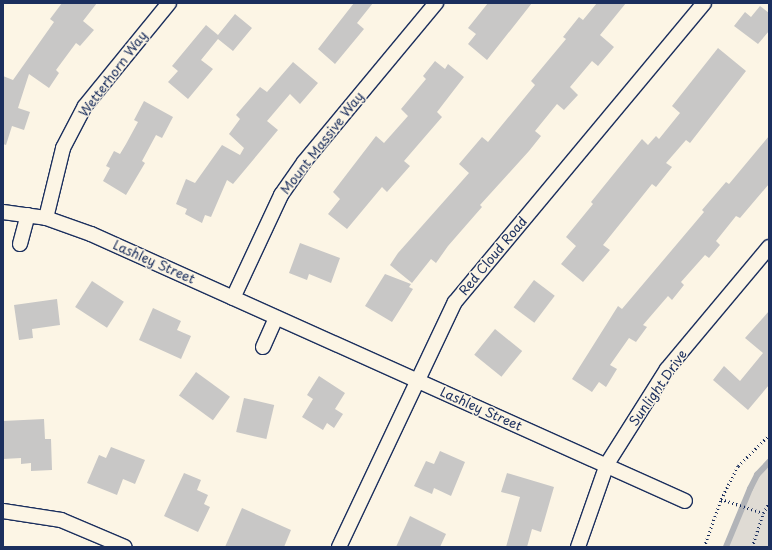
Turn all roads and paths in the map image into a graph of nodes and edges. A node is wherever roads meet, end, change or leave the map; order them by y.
1 (169, 3) edge
2 (436, 3) edge
3 (704, 3) edge
4 (3, 212) edge
5 (28, 215) junction
6 (46, 218) junction
7 (20, 244) dead end
8 (769, 247) edge
9 (233, 298) junction
10 (276, 318) junction
11 (263, 348) dead end
12 (416, 381) junction
13 (769, 435) edge
14 (607, 464) junction
15 (721, 499) junction
16 (685, 501) dead end
17 (769, 503) edge
18 (3, 511) edge
19 (763, 513) junction
20 (125, 547) edge
21 (339, 547) edge
22 (578, 547) edge
23 (704, 547) edge
24 (752, 547) edge

1 - 6 street, Wetterhorn Way
2 - 9 street, Mount Massive Way
3 - 12 street, Red Cloud Road
4 - 5 street, Lashley Street
5 - 6 street, Lashley Street
5 - 7 street
6 - 9 street, Lashley Street
8 - 14 street, Sunlight Drive
9 - 10 street, Lashley Street
10 - 11 street
10 - 12 street, Lashley Street
12 - 14 street, Lashley Street
12 - 21 street, Red Cloud Road
13 - 15 path
14 - 16 street, Lashley Street
14 - 22 street, Sunlight Drive
15 - 19 path
15 - 23 path
17 - 19 path
18 - 20 street
19 - 24 path

